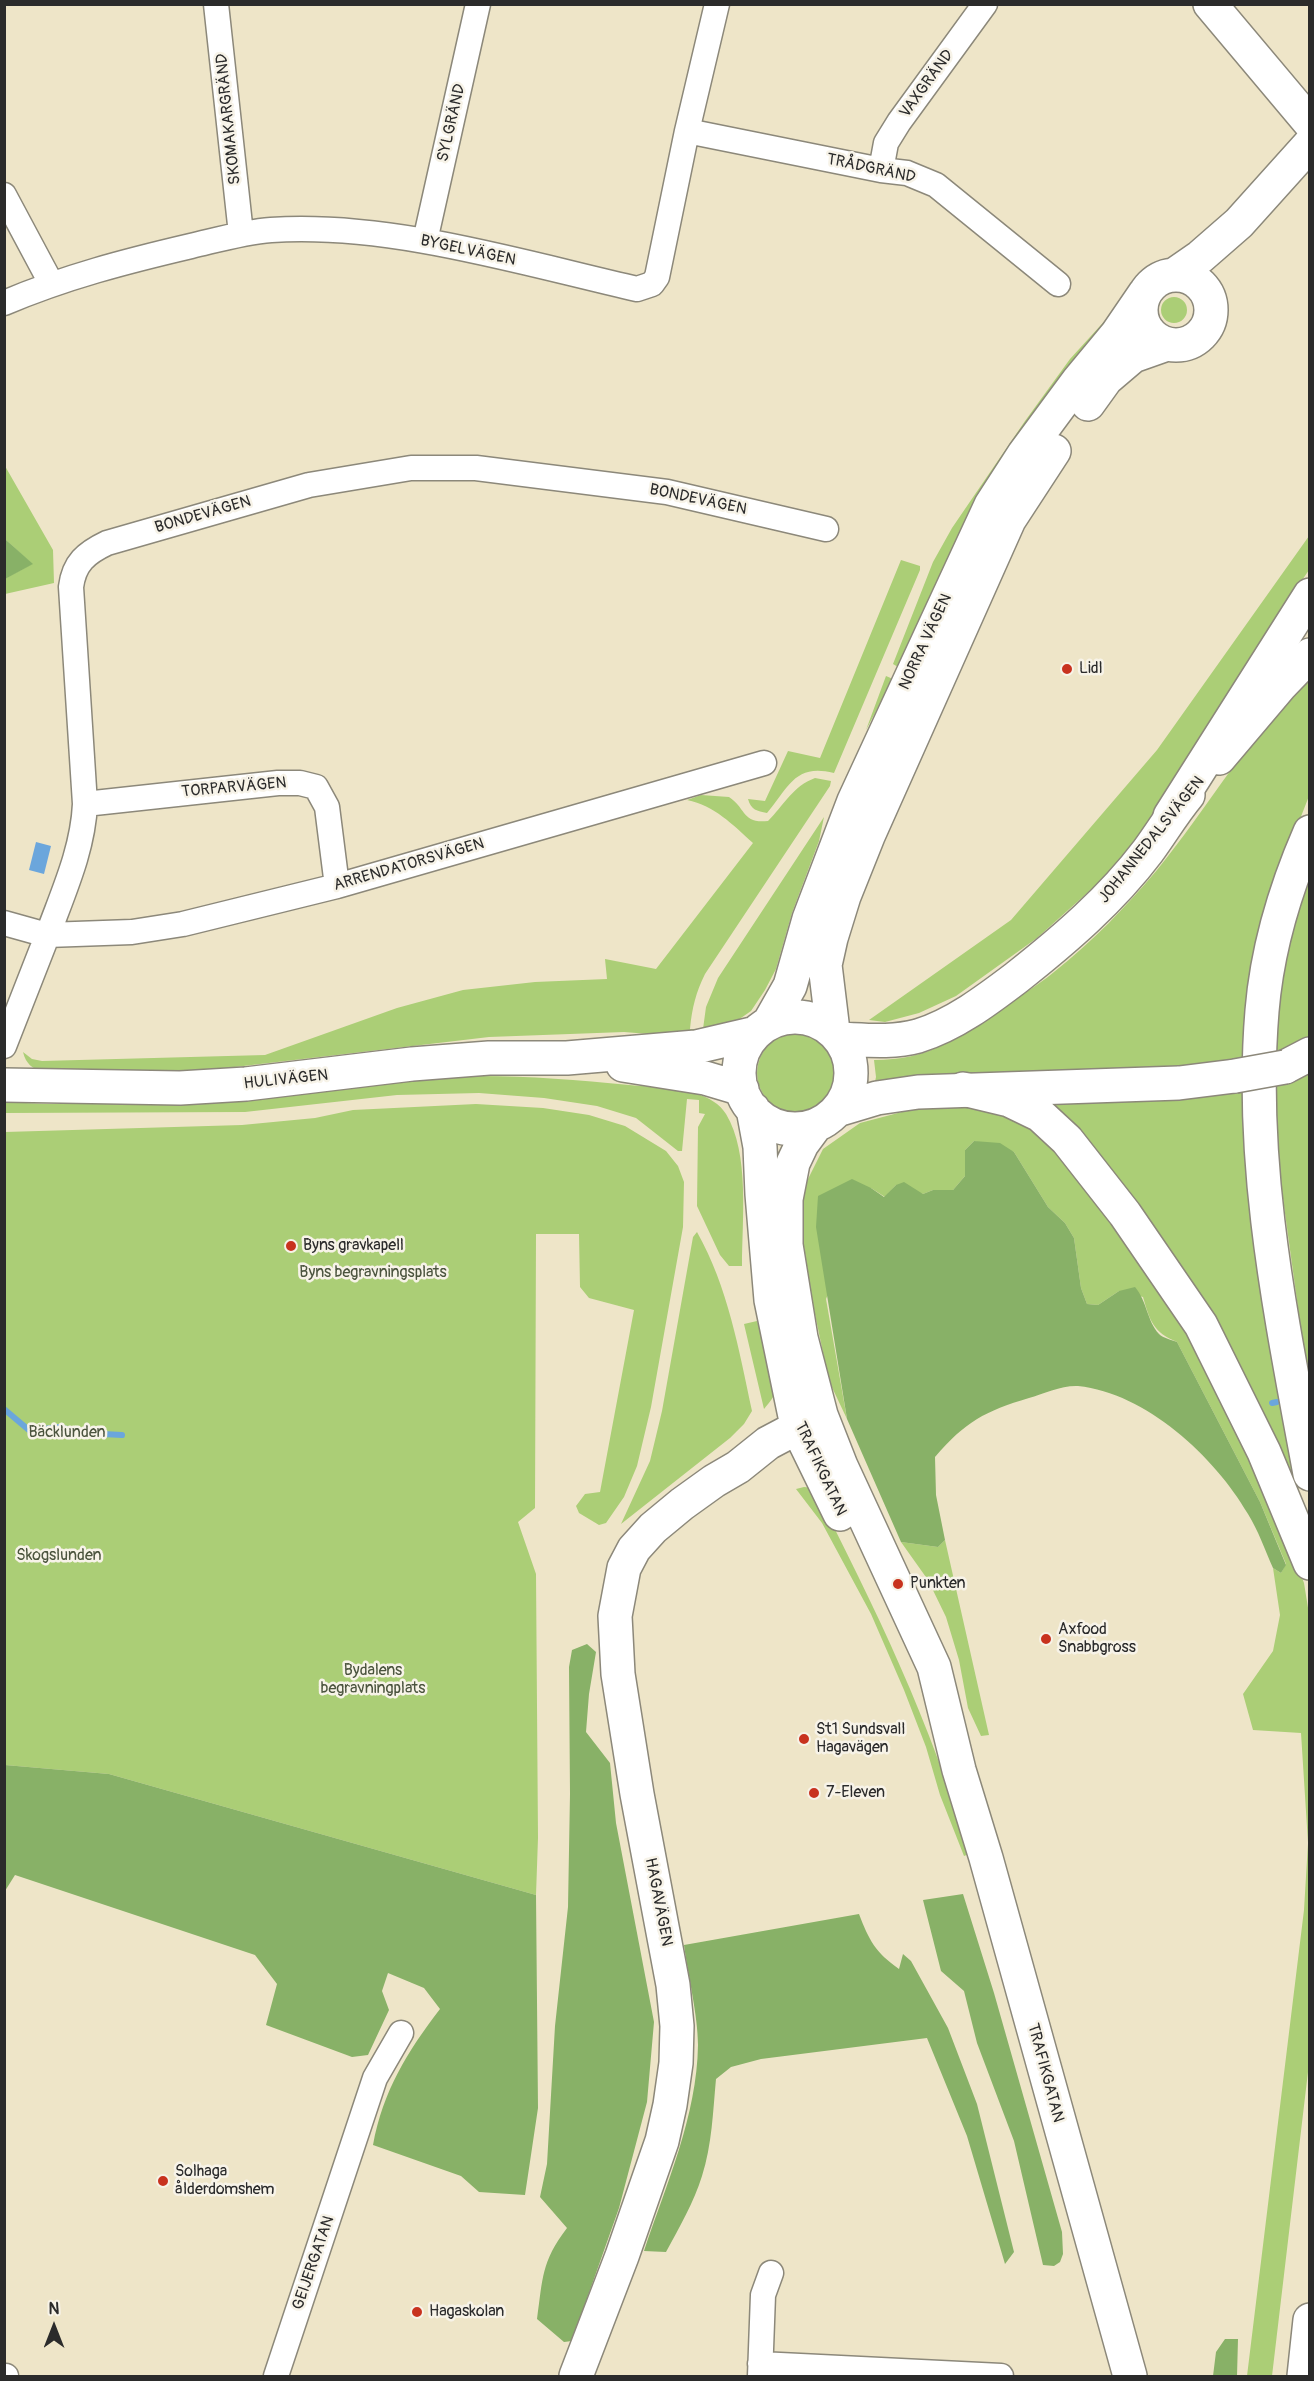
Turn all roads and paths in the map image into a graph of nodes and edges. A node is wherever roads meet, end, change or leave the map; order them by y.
1 (216, 4) edge
2 (478, 4) edge
3 (717, 4) edge
4 (985, 4) edge
5 (1216, 7) edge
6 (1310, 123) edge
7 (687, 131) junction
8 (1310, 144) edge
9 (881, 170) junction
10 (4, 195) edge
11 (1239, 223) junction
12 (242, 234) junction
13 (425, 240) junction
14 (1174, 275) junction
15 (51, 283) junction
16 (1058, 284) dead end
17 (1145, 293) junction
18 (1210, 301) junction
19 (4, 303) edge
20 (1167, 344) junction
21 (826, 530) dead end
22 (1310, 595) edge
23 (1310, 655) edge
24 (764, 763) dead end
25 (85, 804) junction
26 (1170, 816) junction
27 (1310, 832) edge
28 (337, 886) junction
29 (4, 923) edge
30 (47, 935) junction
31 (762, 1028) junction
32 (837, 1035) junction
33 (4, 1046) edge
34 (567, 1058) junction
35 (1297, 1060) edge
36 (4, 1085) edge
37 (963, 1089) junction
38 (747, 1099) junction
39 (826, 1118) junction
40 (814, 1430) junction
41 (1310, 1474) edge
42 (1310, 1563) edge
43 (401, 2033) dead end
44 (771, 2273) dead end
45 (1310, 2320) edge
46 (760, 2370) edge
47 (276, 2376) edge
48 (576, 2376) edge
49 (1001, 2376) edge
50 (1130, 2376) edge
51 (1304, 2376) edge

1 - 12 street, SKOMAKARGRÄND
2 - 13 street, SYLGRÄND
3 - 7 street, BYGELVÄGEN
4 - 9 street, VAXGRÄND
5 - 6 main road
7 - 9 street, TRÅDGRÄND
7 - 13 street, BYGELVÄGEN
8 - 11 main road
9 - 16 street, TRÅDGRÄND
10 - 15 street
11 - 14 main road
11 - 18 main road
12 - 13 street, BYGELVÄGEN
12 - 15 street, BYGELVÄGEN
14 - 17 main road
14 - 18 main road
15 - 19 street, BYGELVÄGEN
17 - 20 main road
17 - 31 main road, NORRA VÄGEN
18 - 20 main road
20 - 32 main road, NORRA VÄGEN
21 - 25 street, BONDEVÄGEN
22 - 26 main road
23 - 26 main road, JOHANNEDALSVÄGEN
24 - 28 street, ARRENDATORSVÄGEN
25 - 28 street, TORPARVÄGEN
25 - 30 street, BONDEVÄGEN
26 - 32 main road, JOHANNEDALSVÄGEN
27 - 41 main road
28 - 30 street, ARRENDATORSVÄGEN
29 - 30 street, ARRENDATORSVÄGEN
30 - 33 street, BONDEVÄGEN
31 - 32 main road
31 - 34 main road, HULIVÄGEN
31 - 38 main road
32 - 39 main road
34 - 36 main road, HULIVÄGEN
34 - 38 main road, HULIVÄGEN
35 - 37 main road, bridge
37 - 39 main road
37 - 42 main road
38 - 39 main road
38 - 40 main road, TRAFIKGATAN
39 - 40 main road, TRAFIKGATAN
40 - 48 main road, HAGAVÄGEN
40 - 50 main road, TRAFIKGATAN
43 - 47 street, GEIJERGATAN
44 - 46 street
45 - 51 main road
46 - 49 street

